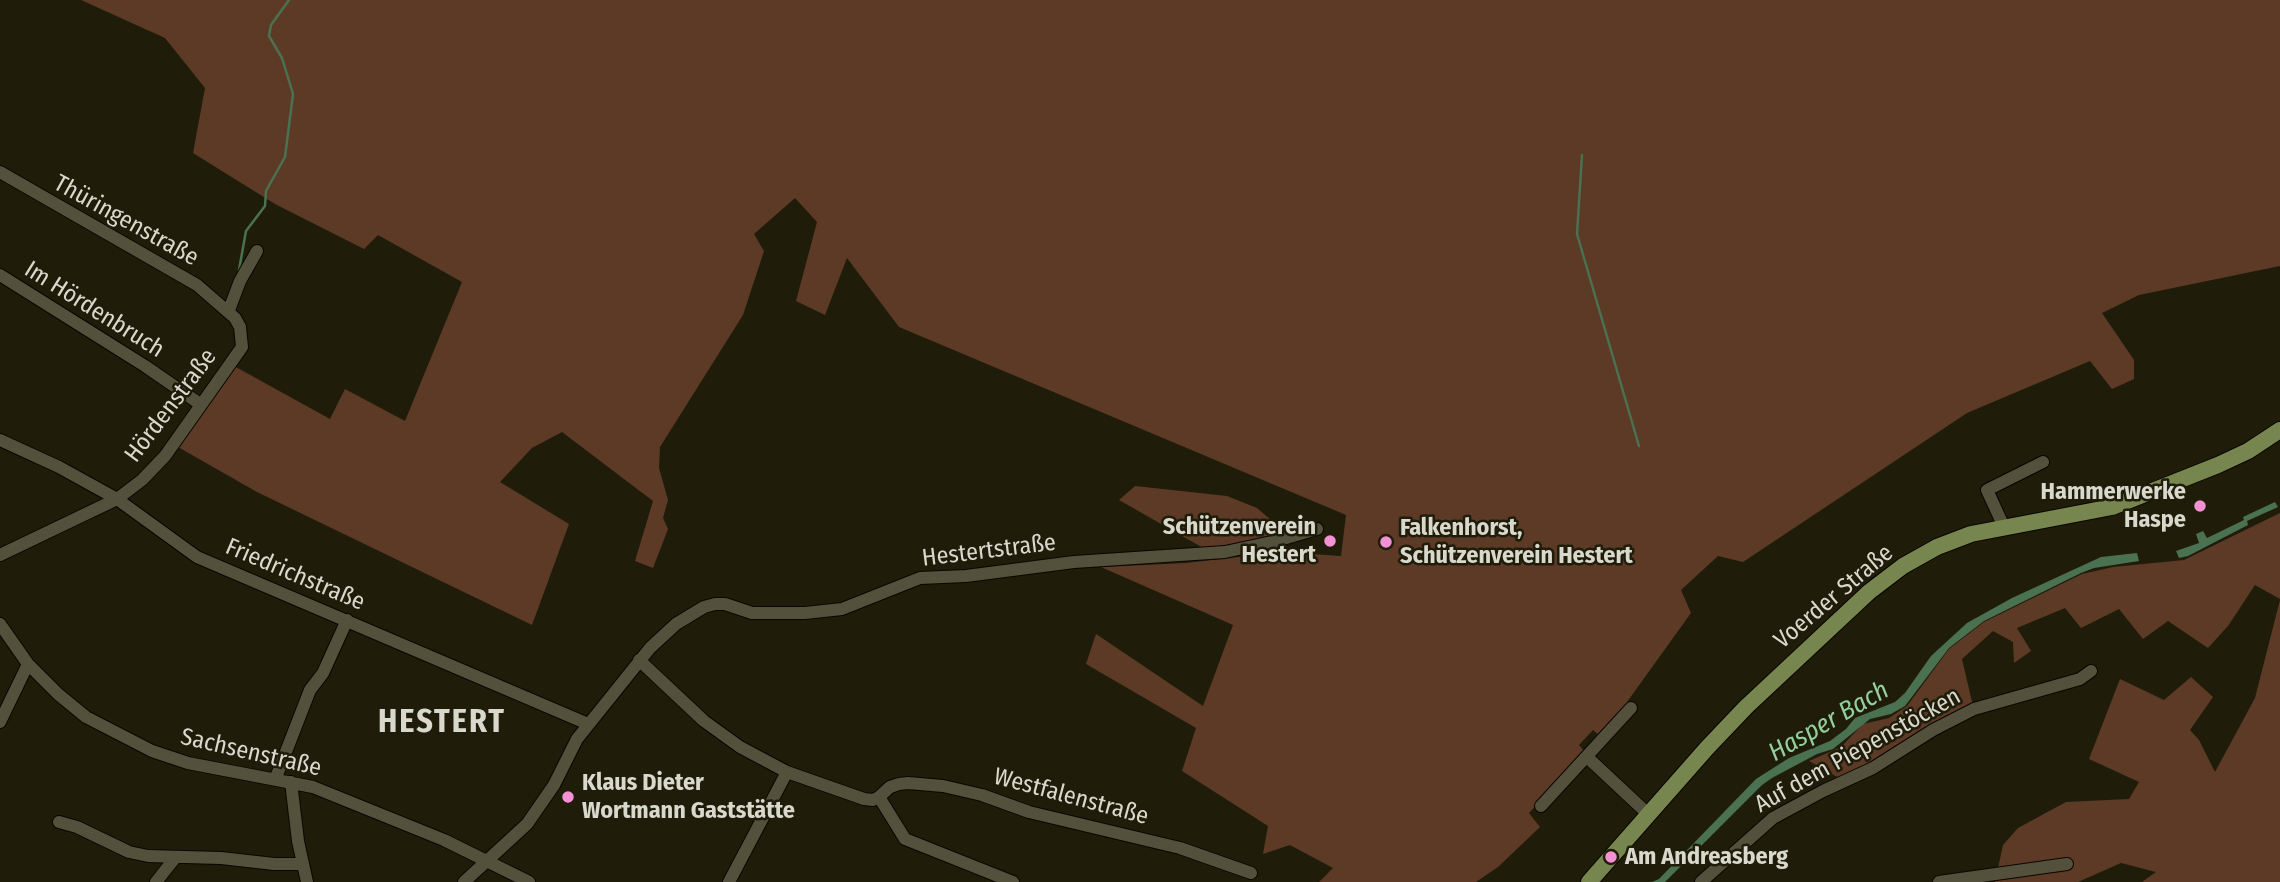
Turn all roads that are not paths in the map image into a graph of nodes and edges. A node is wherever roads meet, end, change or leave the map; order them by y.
1 (0, 172) edge
2 (257, 251) dead end
3 (0, 275) edge
4 (229, 310) junction
5 (200, 404) junction
6 (2280, 429) edge
7 (0, 440) edge
8 (2043, 462) dead end
9 (117, 499) junction
10 (2004, 527) junction
11 (1317, 529) dead end
12 (0, 555) edge
13 (347, 620) junction
14 (0, 624) edge
15 (639, 660) junction
16 (28, 664) junction
17 (2091, 671) dead end
18 (1631, 708) dead end
19 (0, 722) edge
20 (588, 724) junction
21 (1587, 757) junction
22 (787, 772) junction
23 (275, 780) junction
24 (291, 782) junction
25 (880, 797) junction
26 (1541, 806) dead end
27 (1648, 814) junction
28 (60, 822) dead end
29 (175, 858) junction
30 (485, 861) junction
31 (302, 864) junction
32 (2067, 864) dead end
33 (1251, 873) dead end
34 (156, 882) edge
35 (307, 882) edge
36 (464, 882) edge
37 (529, 882) edge
38 (729, 882) edge
39 (1013, 882) edge
40 (1589, 882) edge
41 (1701, 882) edge
42 (1939, 882) edge

1 - 4 street, Thüringenstraße
2 - 4 street
3 - 5 street, Im Hördenbruch
4 - 5 street, Hördenstraße
5 - 9 street, Hördenstraße
6 - 10 main road, Voerder Straße
7 - 9 street, Friedrichstraße
8 - 10 street
9 - 12 street, Hördenstraße
9 - 13 street, Friedrichstraße
10 - 27 main road, Voerder Straße
11 - 15 street, Hestertstraße
13 - 20 street, Friedrichstraße
13 - 23 street
14 - 16 street, Sachsenstraße
15 - 20 street, Hestertstraße
15 - 22 street
16 - 19 street
16 - 23 street, Sachsenstraße
17 - 41 street, Auf dem Piepenstöcken
18 - 21 street
20 - 30 street, Hestertstraße
21 - 26 street
21 - 27 street
22 - 25 street
22 - 38 street
23 - 24 street, Sachsenstraße
24 - 30 street, Sachsenstraße
24 - 31 street
25 - 33 street, Westfalenstraße
25 - 39 street
27 - 40 main road
28 - 29 street
29 - 31 street
29 - 34 street
30 - 36 street, Hestertstraße
30 - 37 street, Sachsenstraße
31 - 35 street
32 - 42 street

